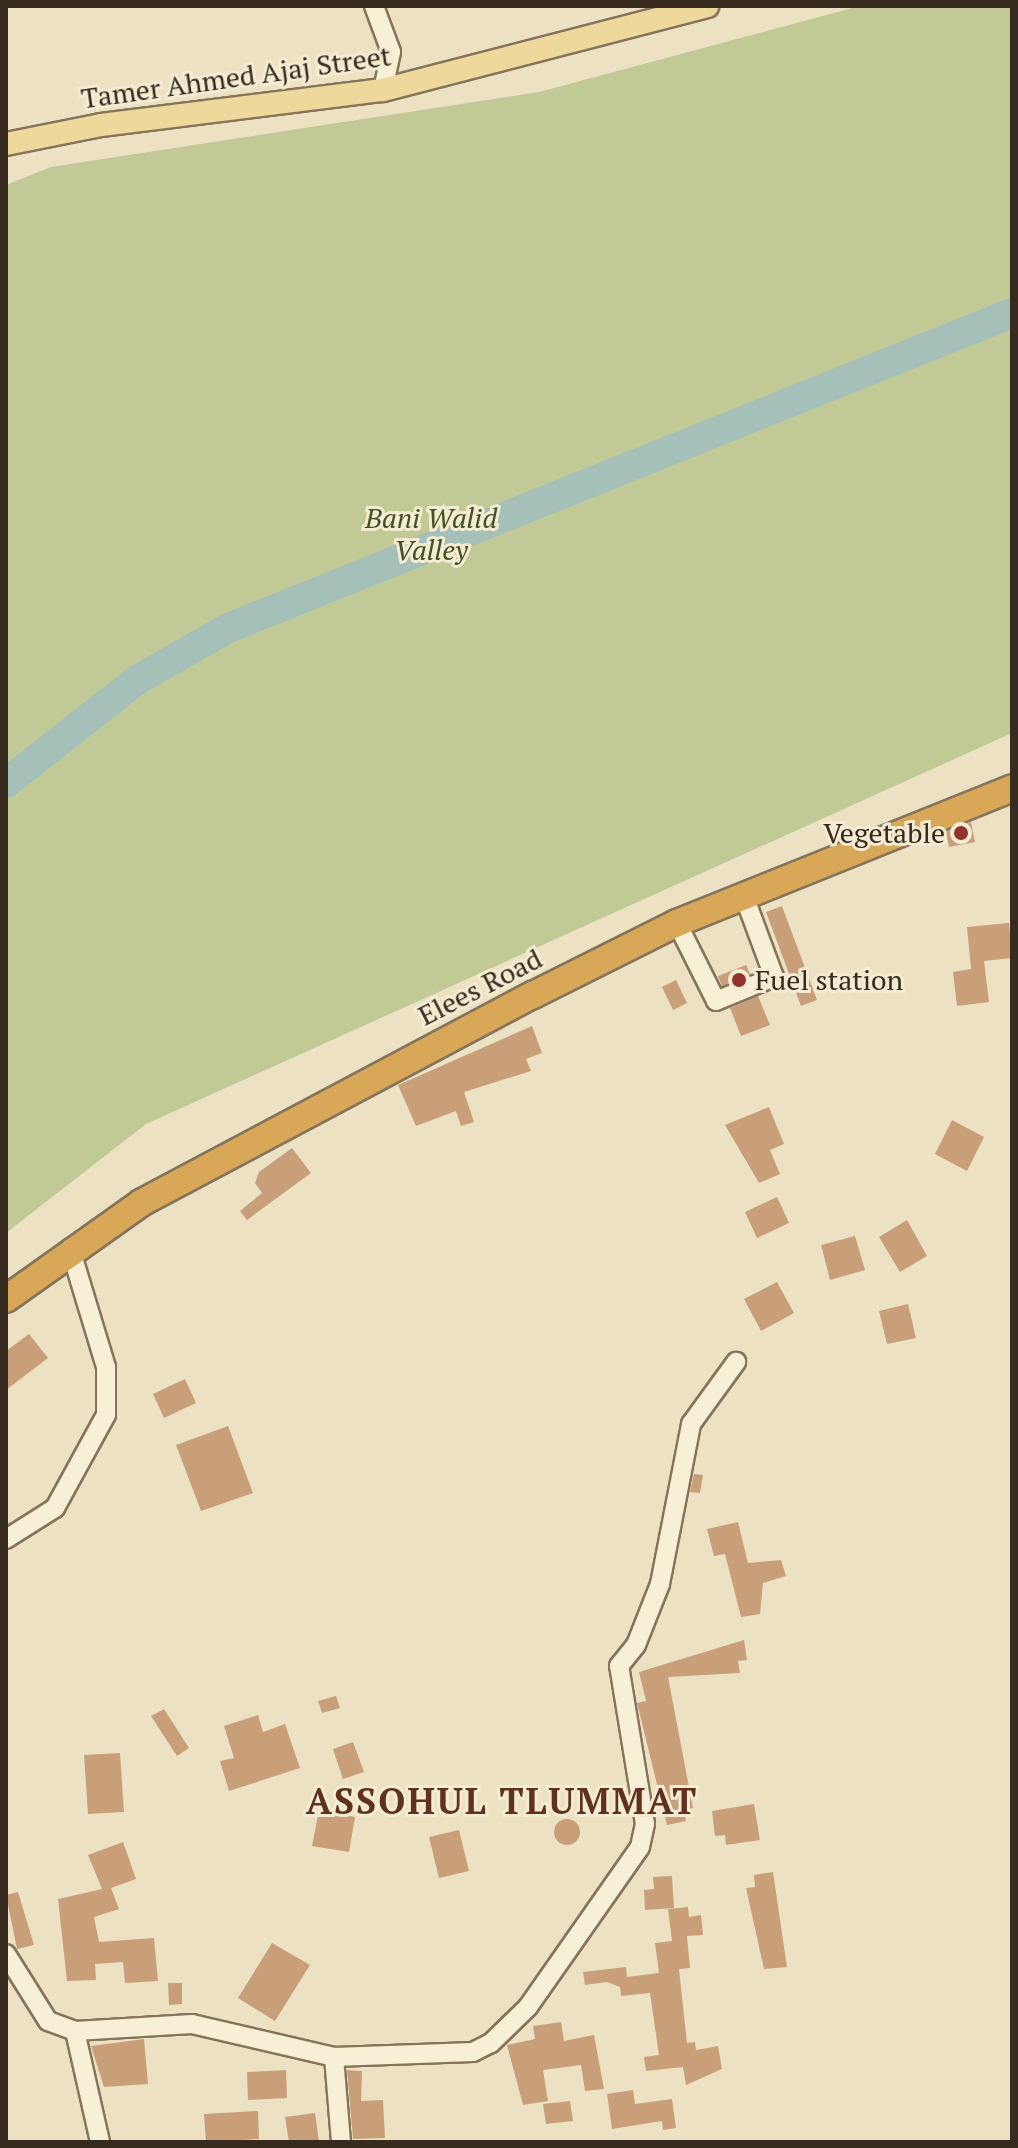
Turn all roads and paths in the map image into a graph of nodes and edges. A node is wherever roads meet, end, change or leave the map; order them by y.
1 (374, 6) edge
2 (707, 6) edge
3 (383, 90) junction
4 (6, 144) edge
5 (1012, 788) edge
6 (744, 896) junction
7 (677, 923) junction
8 (70, 1248) junction
9 (6, 1299) edge
10 (736, 1362) dead end
11 (6, 1539) edge
12 (6, 1954) edge
13 (75, 2031) junction
14 (334, 2057) junction
15 (100, 2142) edge
16 (341, 2142) edge

1 - 3 street
2 - 3 main road, Tamer Ahmed Ajaj Street
3 - 4 main road, Tamer Ahmed Ajaj Street
5 - 6 highway, Elees Road
6 - 7 highway, Elees Road
6 - 7 street
7 - 8 highway, Elees Road
8 - 9 highway, Elees Road
8 - 11 street
10 - 14 street
12 - 13 street
13 - 14 street
13 - 15 street
14 - 16 street

